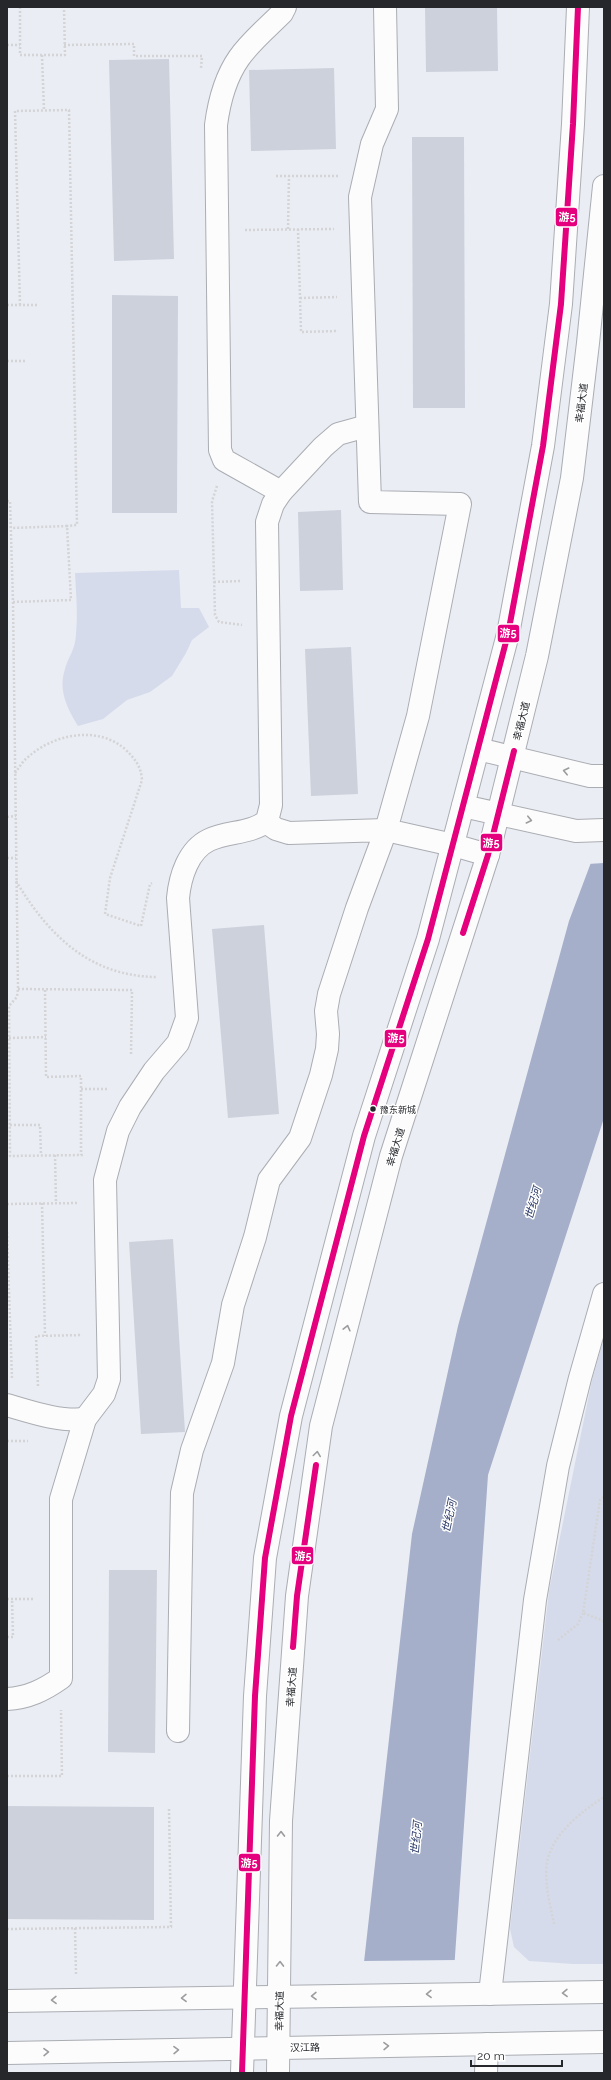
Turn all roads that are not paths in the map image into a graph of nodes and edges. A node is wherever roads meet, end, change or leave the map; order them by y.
1 (285, 7) edge
2 (386, 7) edge
3 (578, 7) edge
4 (604, 186) edge
5 (367, 426) junction
6 (281, 492) junction
7 (478, 749) junction
8 (512, 758) junction
9 (604, 776) edge
10 (463, 806) junction
11 (498, 814) junction
12 (266, 822) junction
13 (386, 830) junction
14 (599, 830) edge
15 (453, 845) junction
16 (488, 855) junction
17 (604, 1294) edge
18 (7, 1404) edge
19 (85, 1419) junction
20 (7, 1699) edge
21 (178, 1731) dead end
22 (604, 1992) edge
23 (490, 1994) junction
24 (279, 1996) junction
25 (245, 1997) junction
26 (7, 2001) edge
27 (604, 2042) edge
28 (487, 2044) junction
29 (243, 2048) junction
30 (278, 2048) junction
31 (7, 2053) edge
32 (242, 2073) edge
33 (278, 2073) edge
34 (486, 2073) edge

1 - 6 main road
2 - 5 main road
3 - 7 main road
4 - 8 main road, 幸福大道
5 - 6 main road
5 - 13 main road
6 - 12 main road
7 - 8 main road
7 - 10 main road
9 -> 8 main road
8 - 11 main road, 幸福大道
10 - 11 main road
10 - 15 main road
11 -> 14 main road
11 - 16 main road, 幸福大道
12 - 13 main road
12 - 19 main road
13 - 15 main road
13 - 21 main road
15 - 16 main road
15 - 25 main road
24 -> 16 main road, 幸福大道
17 - 23 main road
18 - 19 main road
19 - 20 main road
22 -> 23 main road
23 -> 24 main road
24 - 25 main road
24 - 30 main road, 幸福大道
25 -> 26 main road
25 - 29 main road
27 - 28 main road, 汉江路
30 -> 28 main road, 汉江路
28 - 34 main road
29 - 30 main road, 汉江路
31 -> 29 main road, 汉江路
29 - 32 main road
30 - 33 main road, 幸福大道

